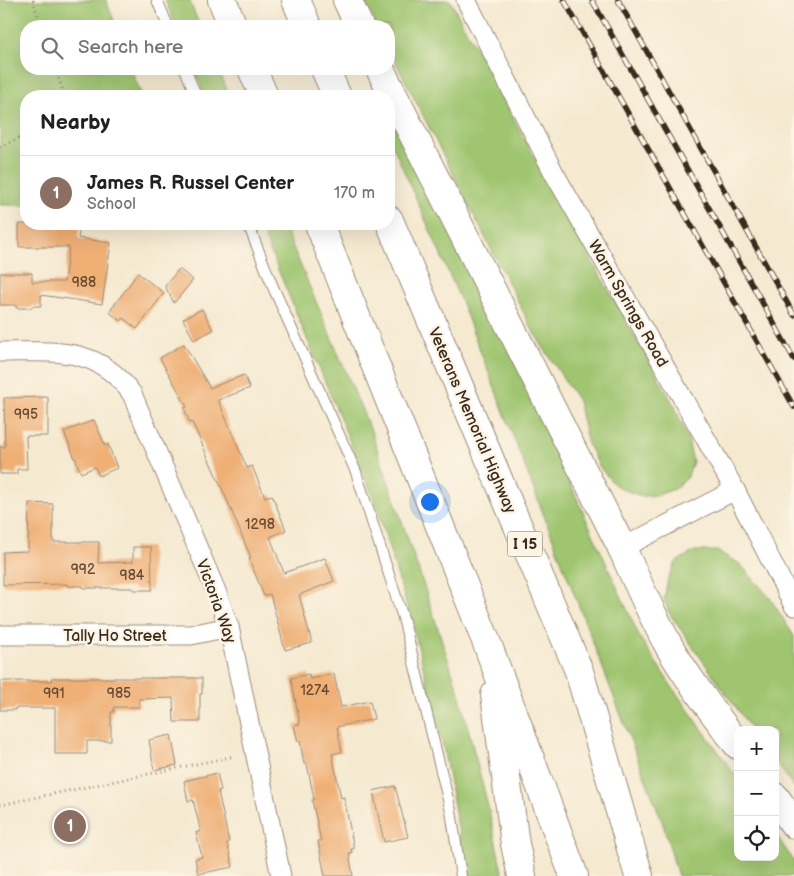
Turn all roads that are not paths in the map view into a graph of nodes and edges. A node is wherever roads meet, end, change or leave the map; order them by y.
1 (157, 0) edge
2 (222, 0) edge
3 (296, 0) edge
4 (347, 0) edge
5 (466, 0) edge
6 (165, 20) edge
7 (230, 20) edge
8 (304, 20) edge
9 (356, 20) edge
10 (187, 75) edge
11 (255, 75) edge
12 (327, 75) edge
13 (383, 75) edge
14 (194, 90) edge
15 (261, 90) edge
16 (334, 90) edge
17 (391, 90) edge
18 (395, 99) edge
19 (250, 230) edge
20 (322, 230) edge
21 (393, 230) edge
22 (0, 352) edge
23 (735, 490) junction
24 (622, 548) junction
25 (794, 606) edge
26 (229, 627) junction
27 (0, 635) edge
28 (488, 646) junction
29 (734, 740) edge
30 (779, 803) edge
31 (794, 824) edge
32 (281, 876) edge
33 (461, 876) edge
34 (522, 876) edge
35 (574, 876) edge
36 (639, 876) edge

1 - 6 lane
2 - 7 main road
3 - 8 main road
4 - 9 main road
5 - 23 street, Warm Springs Road
10 - 14 lane
11 - 15 main road
12 - 16 main road
13 - 17 main road
18 - 24 main road
19 - 33 lane
20 - 28 main road
21 - 36 main road, Veterans Memorial Highway / I 15
22 - 26 street, Victoria Way
23 - 24 street
23 - 25 street, Warm Springs Road
24 - 29 main road
26 - 27 street, Tally Ho Street
26 - 32 street, Victoria Way
28 - 34 main road
28 - 35 main road
30 - 31 main road

